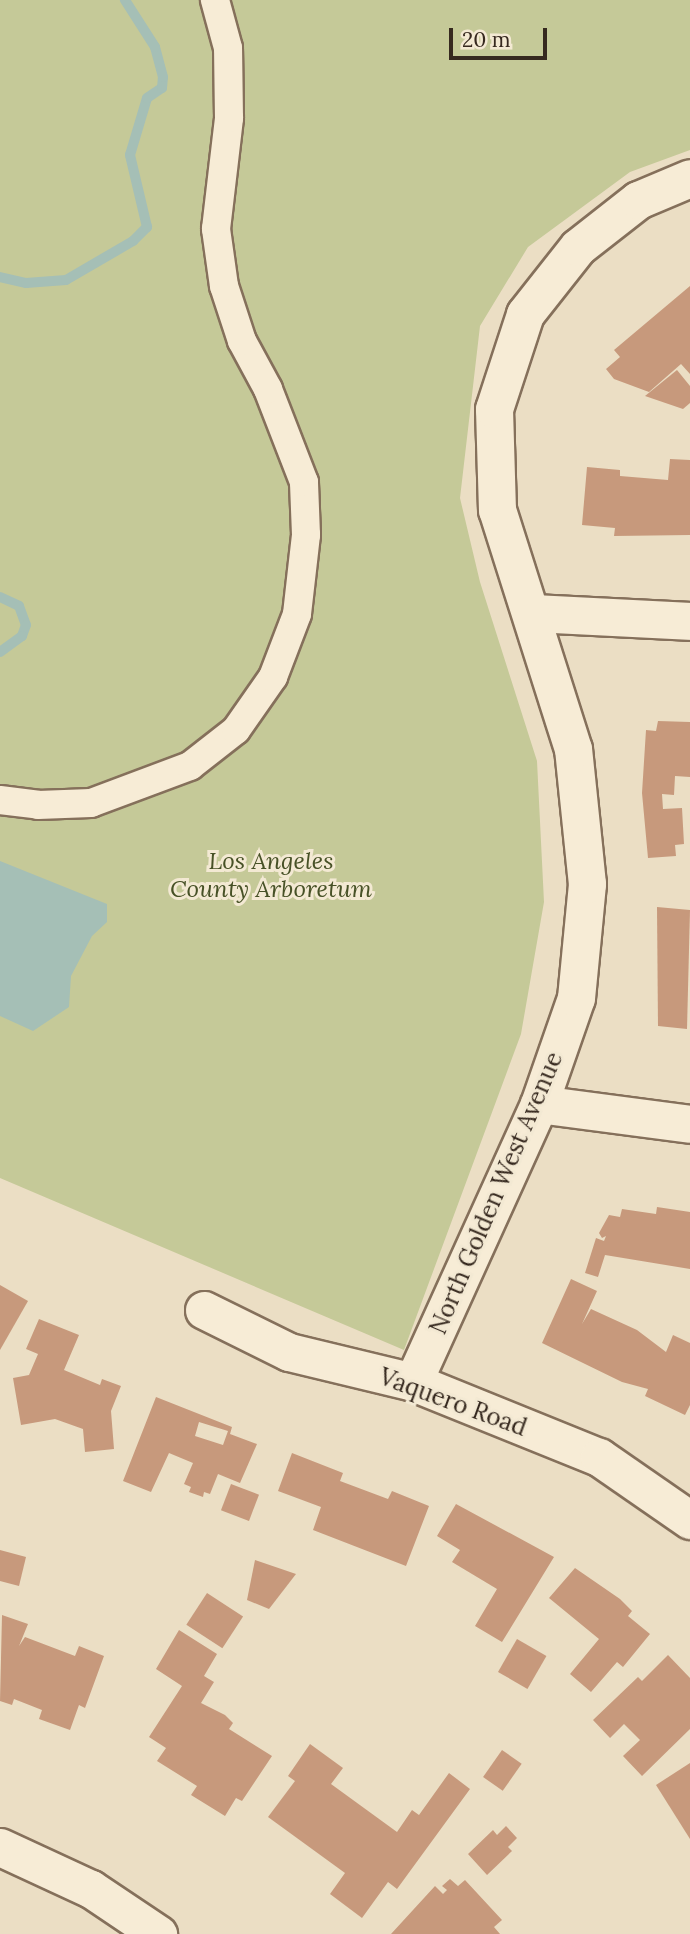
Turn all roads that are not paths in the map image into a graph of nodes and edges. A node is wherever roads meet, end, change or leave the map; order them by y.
1 (215, 0) edge
2 (690, 178) edge
3 (532, 613) junction
4 (690, 621) edge
5 (0, 800) edge
6 (539, 1104) junction
7 (690, 1124) edge
8 (204, 1311) dead end
9 (413, 1382) junction
10 (690, 1520) edge
11 (0, 1847) edge
12 (158, 1934) edge

1 - 5 street
2 - 3 street, North Golden West Avenue
3 - 4 street
3 - 6 street, North Golden West Avenue
6 - 7 street
6 - 9 street, North Golden West Avenue
8 - 9 street, Vaquero Road
9 - 10 street, Vaquero Road
11 - 12 street

